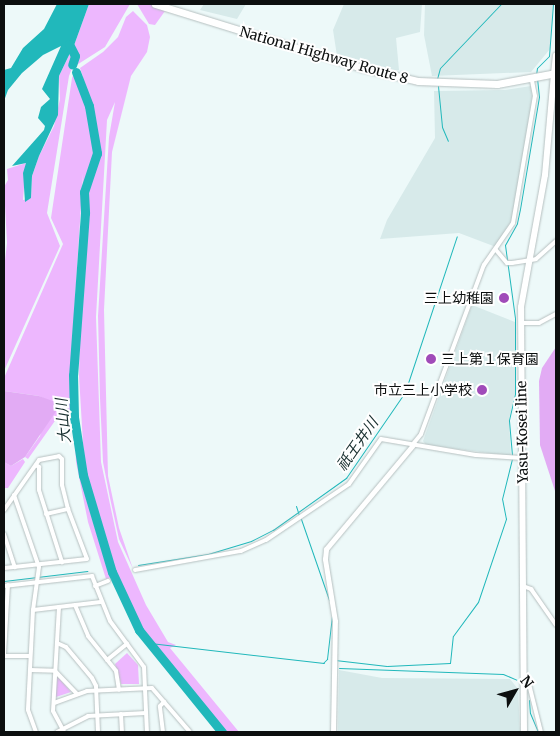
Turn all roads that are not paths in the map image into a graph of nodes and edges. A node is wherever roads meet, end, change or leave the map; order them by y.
1 (155, 4) edge
2 (556, 56) edge
3 (555, 74) edge
4 (532, 80) junction
5 (556, 243) edge
6 (496, 250) junction
7 (530, 259) junction
8 (556, 314) edge
9 (521, 324) junction
10 (413, 444) junction
11 (522, 458) junction
12 (36, 465) junction
13 (14, 494) junction
14 (68, 509) junction
15 (4, 510) edge
16 (46, 514) junction
17 (4, 534) edge
18 (62, 562) junction
19 (38, 564) junction
20 (15, 567) junction
21 (4, 568) edge
22 (135, 570) dead end
23 (108, 581) dead end
24 (35, 582) junction
25 (6, 586) edge
26 (95, 586) junction
27 (523, 586) junction
28 (101, 602) junction
29 (75, 605) junction
30 (59, 607) junction
31 (33, 610) junction
32 (556, 625) edge
33 (57, 644) junction
34 (127, 644) junction
35 (4, 655) edge
36 (30, 656) junction
37 (107, 660) junction
38 (30, 670) junction
39 (55, 672) junction
40 (524, 679) junction
41 (145, 688) junction
42 (120, 690) junction
43 (96, 691) junction
44 (77, 694) junction
45 (164, 702) junction
46 (54, 704) junction
47 (146, 713) junction
48 (121, 714) junction
49 (97, 715) junction
50 (63, 731) edge
51 (36, 732) edge
52 (57, 732) edge
53 (98, 732) edge
54 (122, 732) edge
55 (147, 732) edge
56 (163, 732) edge
57 (190, 732) edge
58 (333, 732) edge
59 (524, 732) edge
60 (541, 732) edge

1 - 4 highway, National Highway Route 8
2 - 3 main road
3 - 4 highway, National Highway Route 8
3 - 7 main road, Yasu-Kosei line
4 - 6 street
5 - 7 street
6 - 7 street
6 - 10 street
7 - 9 main road, Yasu-Kosei line
8 - 9 street
9 - 11 main road, Yasu-Kosei line
10 - 11 street
10 - 22 street
10 - 58 street
11 - 27 main road, Yasu-Kosei line
12 - 13 street
12 - 14 street
12 - 16 street
13 - 15 street
13 - 19 street
14 - 16 street
14 - 18 street
16 - 18 street
17 - 20 street
18 - 19 street
19 - 20 street
19 - 24 street
20 - 21 street
23 - 26 street
24 - 25 street
24 - 26 street
24 - 31 street
25 - 35 street
26 - 28 street
27 - 32 street
27 - 40 main road, Yasu-Kosei line
28 - 29 street
28 - 34 street
29 - 30 street
29 - 37 street
30 - 31 street
30 - 33 street
31 - 36 street
33 - 39 street
33 - 43 street
34 - 37 street
34 - 41 street
35 - 36 street
36 - 38 street
37 - 42 street
38 - 39 street
38 - 51 street
39 - 44 street
39 - 46 street
40 - 59 main road, Yasu-Kosei line
40 - 60 street
41 - 42 street
41 - 45 street
41 - 47 street
42 - 43 street
43 - 44 street
43 - 49 street
44 - 46 street
45 - 56 street
45 - 57 street
46 - 50 street
47 - 48 street
47 - 55 street
48 - 49 street
48 - 54 street
49 - 50 street
49 - 53 street
50 - 52 street

